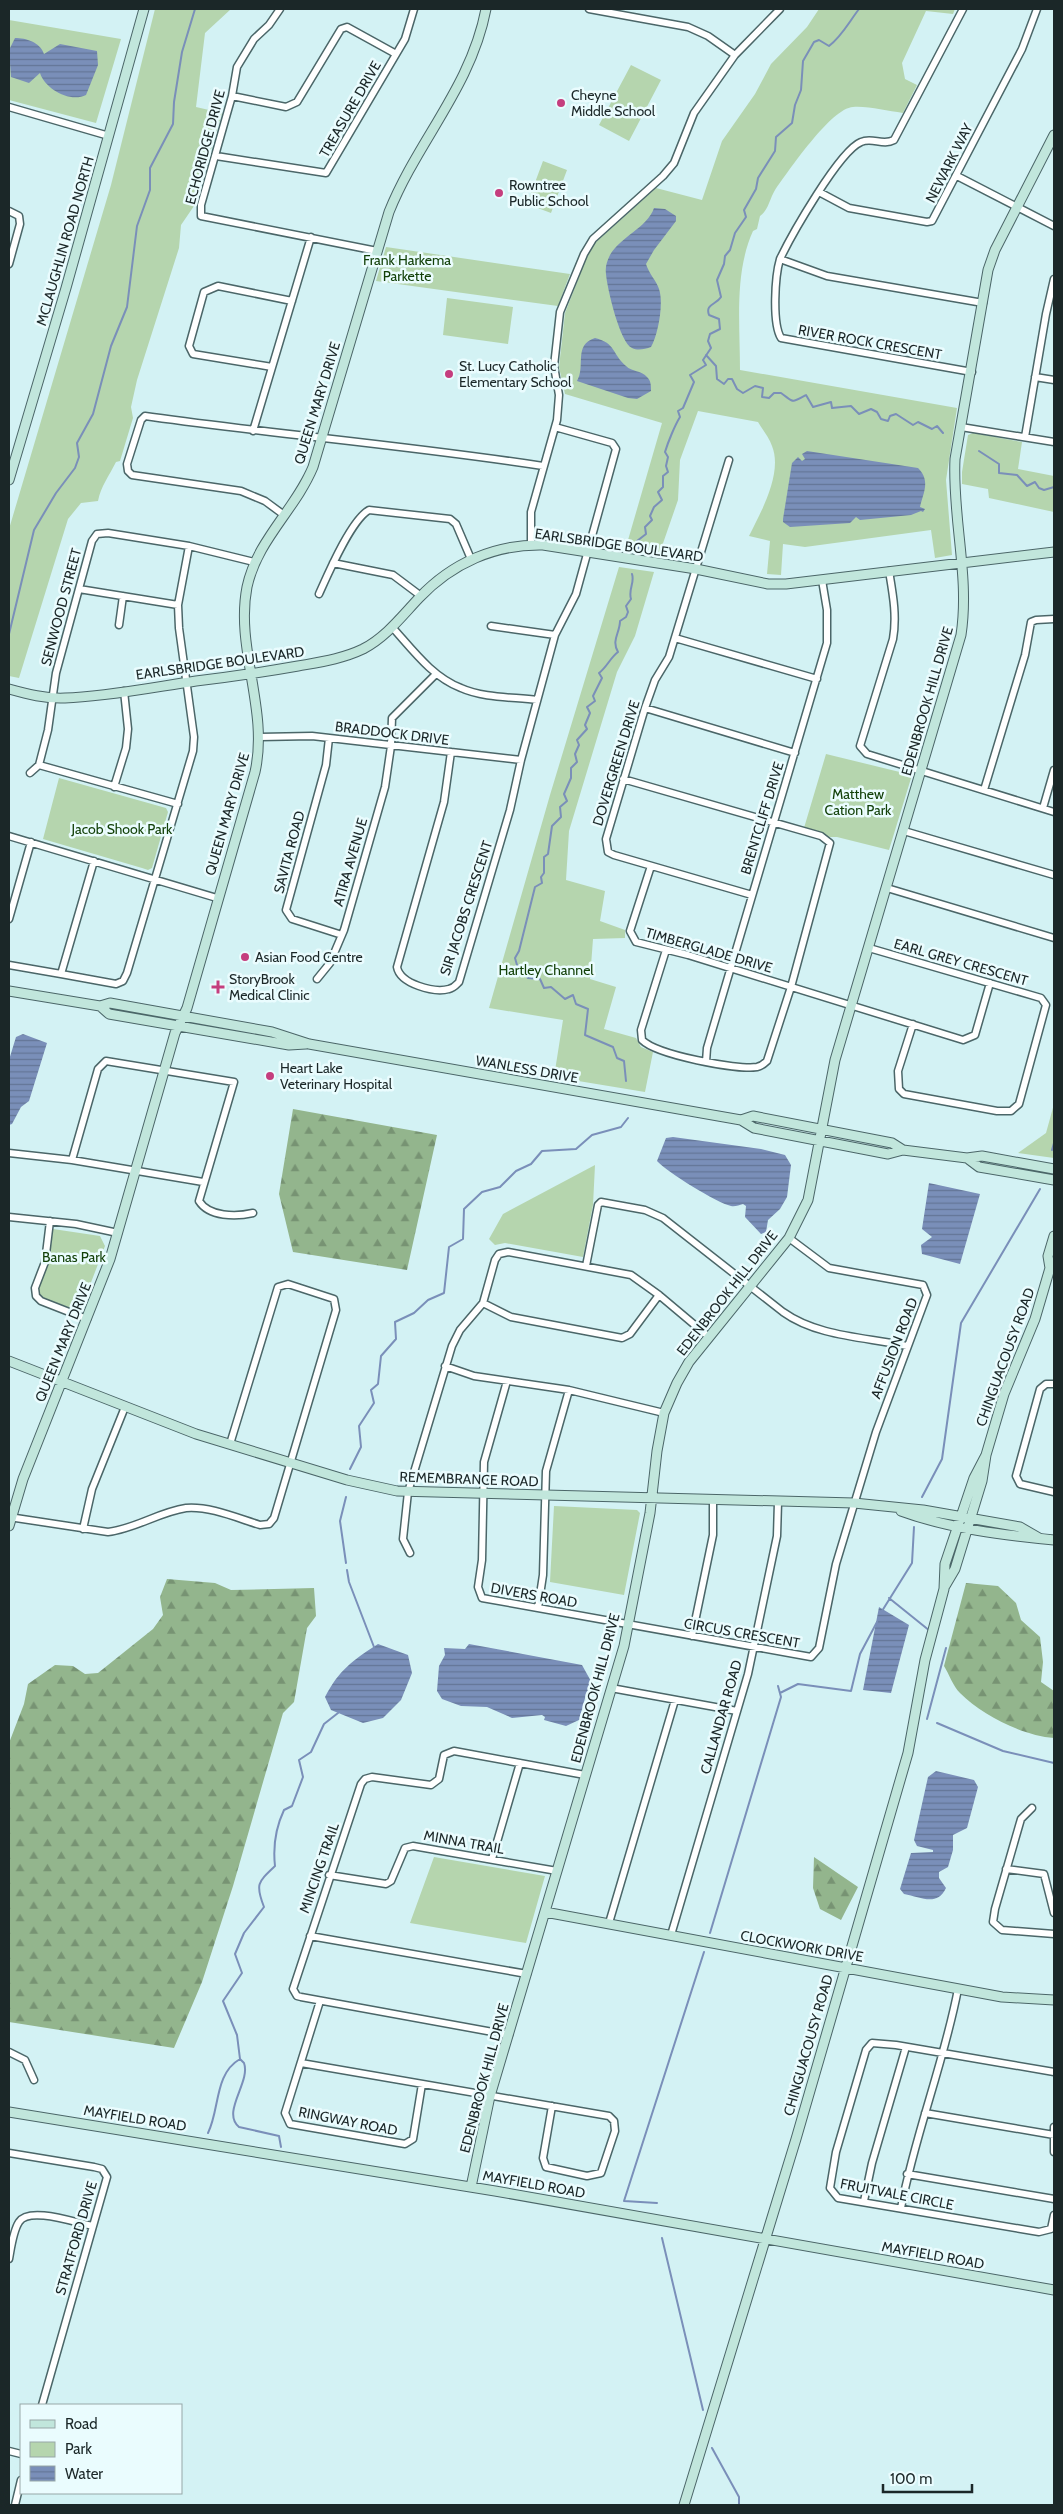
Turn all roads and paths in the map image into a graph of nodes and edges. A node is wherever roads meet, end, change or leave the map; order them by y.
1 (144, 9) edge
2 (280, 9) edge
3 (414, 9) edge
4 (486, 9) edge
5 (589, 9) edge
6 (780, 9) edge
7 (963, 9) edge
8 (1037, 9) edge
9 (396, 54) junction
10 (734, 56) junction
11 (232, 96) junction
12 (9, 107) edge
13 (1054, 135) edge
14 (109, 136) junction
15 (216, 156) junction
16 (957, 176) junction
17 (819, 192) junction
18 (1017, 208) junction
19 (9, 211) edge
20 (1054, 226) edge
21 (311, 237) junction
22 (377, 251) junction
23 (780, 259) junction
24 (9, 264) edge
25 (1054, 279) edge
26 (292, 301) junction
27 (983, 303) junction
28 (1046, 314) junction
29 (1054, 316) edge
30 (272, 367) junction
31 (972, 372) junction
32 (1035, 377) junction
33 (1054, 380) edge
34 (555, 427) junction
35 (961, 427) junction
36 (253, 431) junction
37 (323, 436) junction
38 (1025, 437) junction
39 (1054, 442) edge
40 (729, 460) dead end
41 (543, 466) junction
42 (9, 480) edge
43 (284, 515) junction
44 (531, 545) junction
45 (189, 546) junction
46 (1054, 552) edge
47 (586, 553) junction
48 (470, 559) junction
49 (254, 562) junction
50 (960, 562) junction
51 (333, 563) junction
52 (696, 569) junction
53 (889, 572) junction
54 (822, 580) junction
55 (79, 590) junction
56 (319, 594) dead end
57 (123, 596) junction
58 (421, 596) junction
59 (178, 604) junction
60 (1054, 619) edge
61 (119, 625) dead end
62 (491, 626) dead end
63 (392, 627) junction
64 (555, 635) junction
65 (675, 638) junction
66 (252, 674) junction
67 (436, 674) junction
68 (817, 679) junction
69 (187, 683) junction
70 (9, 689) edge
71 (124, 691) junction
72 (52, 698) junction
73 (537, 700) junction
74 (645, 708) junction
75 (260, 737) junction
76 (329, 738) junction
77 (391, 746) junction
78 (451, 752) junction
79 (795, 753) junction
80 (520, 760) junction
81 (39, 765) junction
82 (922, 770) junction
83 (1054, 770) edge
84 (30, 772) dead end
85 (623, 779) junction
86 (114, 787) junction
87 (984, 790) junction
88 (178, 804) junction
89 (1043, 808) junction
90 (1054, 812) edge
91 (774, 824) junction
92 (904, 832) junction
93 (9, 836) edge
94 (31, 842) junction
95 (94, 861) junction
96 (651, 866) junction
97 (1054, 875) edge
98 (155, 879) junction
99 (887, 888) junction
100 (752, 895) junction
101 (217, 898) junction
102 (12, 899) edge
103 (9, 919) edge
104 (342, 935) junction
105 (1054, 938) edge
106 (869, 948) junction
107 (666, 950) junction
108 (9, 965) edge
109 (731, 968) junction
110 (61, 974) junction
111 (317, 979) dead end
112 (990, 983) junction
113 (791, 987) junction
114 (9, 991) edge
115 (852, 1004) junction
116 (100, 1006) junction
117 (183, 1016) junction
118 (913, 1024) junction
119 (178, 1026) junction
120 (309, 1044) junction
121 (706, 1062) junction
122 (165, 1070) junction
123 (741, 1120) junction
124 (823, 1131) junction
125 (821, 1141) junction
126 (903, 1150) junction
127 (9, 1153) edge
128 (967, 1158) junction
129 (72, 1160) junction
130 (1054, 1169) edge
131 (137, 1172) junction
132 (1054, 1180) edge
133 (203, 1182) junction
134 (253, 1213) dead end
135 (9, 1216) edge
136 (50, 1221) junction
137 (118, 1234) junction
138 (1054, 1236) edge
139 (789, 1238) junction
140 (586, 1266) junction
141 (1052, 1266) edge
142 (750, 1286) junction
143 (659, 1295) junction
144 (482, 1303) junction
145 (87, 1319) junction
146 (709, 1337) junction
147 (907, 1346) junction
148 (9, 1361) edge
149 (445, 1366) junction
150 (62, 1382) junction
151 (507, 1382) junction
152 (1054, 1384) edge
153 (569, 1390) junction
154 (125, 1407) junction
155 (664, 1413) junction
156 (230, 1444) junction
157 (986, 1455) junction
158 (290, 1462) junction
159 (408, 1492) junction
160 (1054, 1492) edge
161 (483, 1494) junction
162 (545, 1495) junction
163 (652, 1498) junction
164 (713, 1500) junction
165 (778, 1502) junction
166 (854, 1503) junction
167 (10, 1520) edge
168 (959, 1522) junction
169 (969, 1524) junction
170 (83, 1529) junction
171 (1054, 1540) edge
172 (410, 1553) dead end
173 (944, 1589) junction
174 (538, 1608) junction
175 (628, 1625) junction
176 (692, 1636) junction
177 (754, 1647) junction
178 (611, 1688) junction
179 (675, 1700) junction
180 (737, 1711) junction
181 (520, 1763) junction
182 (585, 1775) junction
183 (1032, 1808) dead end
184 (492, 1859) junction
185 (1006, 1869) junction
186 (557, 1870) junction
187 (329, 1875) junction
188 (545, 1912) junction
189 (1054, 1913) edge
190 (609, 1923) junction
191 (1054, 1934) edge
192 (671, 1935) junction
193 (310, 1936) junction
194 (845, 1968) junction
195 (527, 1974) junction
196 (958, 1989) junction
197 (1054, 2000) edge
198 (320, 2001) junction
199 (509, 2034) junction
200 (906, 2047) junction
201 (9, 2052) edge
202 (943, 2053) junction
203 (301, 2063) junction
204 (1054, 2072) edge
205 (34, 2080) dead end
206 (422, 2084) junction
207 (490, 2096) junction
208 (552, 2106) junction
209 (9, 2112) edge
210 (925, 2113) junction
211 (1054, 2127) edge
212 (1054, 2136) edge
213 (1054, 2152) edge
214 (9, 2153) edge
215 (908, 2174) junction
216 (471, 2187) junction
217 (1054, 2199) edge
218 (864, 2202) junction
219 (901, 2208) junction
220 (1054, 2215) edge
221 (93, 2226) junction
222 (766, 2239) junction
223 (9, 2259) edge
224 (1054, 2290) edge
225 (42, 2404) edge
226 (20, 2484) edge
227 (14, 2505) edge
228 (684, 2505) edge

1 - 14 street, MCLAUGHLIN ROAD NORTH
2 - 11 street, ECHORIDGE DRIVE
3 - 9 street, TREASURE DRIVE
4 - 22 street, QUEEN MARY DRIVE
5 - 10 street
6 - 10 street
7 - 17 street, RIVER ROCK CRESCENT
8 - 16 street, NEWARK WAY
9 - 11 street
9 - 15 street, TREASURE DRIVE
10 - 34 street
11 - 15 street, ECHORIDGE DRIVE
12 - 14 street
13 - 18 street, EDENBROOK HILL DRIVE
14 - 42 street, MCLAUGHLIN ROAD NORTH
15 - 21 street, ECHORIDGE DRIVE
16 - 17 street, NEWARK WAY
16 - 18 street
17 - 23 street, RIVER ROCK CRESCENT
18 - 20 street
18 - 27 street, EDENBROOK HILL DRIVE
19 - 24 street
21 - 22 street, ECHORIDGE DRIVE
21 - 26 street
22 - 37 street, QUEEN MARY DRIVE
23 - 27 street
23 - 31 street, RIVER ROCK CRESCENT
25 - 28 street
26 - 30 street
26 - 30 street
27 - 31 street, EDENBROOK HILL DRIVE
28 - 29 street
28 - 32 street
30 - 36 street
31 - 35 street, EDENBROOK HILL DRIVE
32 - 33 street
32 - 38 street
34 - 41 street
34 - 47 street, SIR JACOBS CRESCENT
35 - 38 street
35 - 50 street, EDENBROOK HILL DRIVE
36 - 37 street
36 - 43 street
37 - 41 street
37 - 43 street, QUEEN MARY DRIVE
38 - 39 street
40 - 52 street, DOVERGREEN DRIVE
41 - 44 street
43 - 49 street, QUEEN MARY DRIVE
44 - 47 street, EARLSBRIDGE BOULEVARD
44 - 48 street, EARLSBRIDGE BOULEVARD
45 - 49 street, SENWOOD STREET
45 - 55 street, SENWOOD STREET
45 - 59 street
46 - 50 street, EARLSBRIDGE BOULEVARD
47 - 52 street, EARLSBRIDGE BOULEVARD
47 - 64 street, SIR JACOBS CRESCENT
48 - 51 street
48 - 58 street, EARLSBRIDGE BOULEVARD
49 - 66 street, QUEEN MARY DRIVE
50 - 53 street, EARLSBRIDGE BOULEVARD
50 - 82 street, EDENBROOK HILL DRIVE
51 - 56 street
51 - 58 street
52 - 54 street, EARLSBRIDGE BOULEVARD
52 - 65 street, DOVERGREEN DRIVE
53 - 54 street, EARLSBRIDGE BOULEVARD
53 - 82 street
54 - 68 street, BRENTCLIFF DRIVE
55 - 57 street
55 - 72 street, SENWOOD STREET
57 - 59 street
57 - 61 street
58 - 63 street, EARLSBRIDGE BOULEVARD
59 - 69 street
60 - 87 street
62 - 64 street
63 - 66 street, EARLSBRIDGE BOULEVARD
63 - 67 street
64 - 73 street, SIR JACOBS CRESCENT
65 - 68 street
65 - 74 street, DOVERGREEN DRIVE
66 - 69 street, EARLSBRIDGE BOULEVARD
66 - 75 street, QUEEN MARY DRIVE
67 - 73 street
67 - 77 street, ATIRA AVENUE
68 - 79 street, BRENTCLIFF DRIVE
69 - 71 street, EARLSBRIDGE BOULEVARD
69 - 88 street
70 - 72 street, EARLSBRIDGE BOULEVARD
71 - 72 street, EARLSBRIDGE BOULEVARD
71 - 86 street
72 - 81 street, SENWOOD STREET
73 - 80 street, SIR JACOBS CRESCENT
74 - 79 street
74 - 85 street, DOVERGREEN DRIVE
75 - 76 street, BRADDOCK DRIVE
75 - 101 street, QUEEN MARY DRIVE
76 - 77 street, BRADDOCK DRIVE
76 - 104 street, SAVITA ROAD
77 - 78 street, BRADDOCK DRIVE
77 - 104 street, ATIRA AVENUE
78 - 80 street, BRADDOCK DRIVE
78 - 80 street, SIR JACOBS CRESCENT
79 - 91 street, BRENTCLIFF DRIVE
81 - 84 street
81 - 86 street
82 - 87 street
82 - 92 street, EDENBROOK HILL DRIVE
83 - 89 street
85 - 91 street
85 - 96 street, DOVERGREEN DRIVE
86 - 88 street
87 - 89 street
88 - 98 street
89 - 90 street
91 - 100 street, BRENTCLIFF DRIVE
91 - 113 street
92 - 97 street
92 - 99 street, EDENBROOK HILL DRIVE
93 - 94 street
94 - 95 street
94 - 102 street
95 - 98 street
95 - 110 street
96 - 100 street, DOVERGREEN DRIVE
96 - 107 street, TIMBERGLADE DRIVE
98 - 101 street
98 - 110 street
99 - 105 street
99 - 106 street, EDENBROOK HILL DRIVE
100 - 109 street, BRENTCLIFF DRIVE
101 - 117 street, QUEEN MARY DRIVE
102 - 103 street
104 - 111 street, ATIRA AVENUE
106 - 112 street, EARL GREY CRESCENT
106 - 115 street, EDENBROOK HILL DRIVE
107 - 109 street, TIMBERGLADE DRIVE
107 - 121 street
108 - 110 street
109 - 113 street, TIMBERGLADE DRIVE
109 - 121 street, BRENTCLIFF DRIVE
112 - 118 street, TIMBERGLADE DRIVE
112 - 118 street, EARL GREY CRESCENT
113 - 115 street, TIMBERGLADE DRIVE
113 - 121 street
114 - 116 street, WANLESS DRIVE
115 - 118 street, TIMBERGLADE DRIVE
115 - 124 street, EDENBROOK HILL DRIVE
116 - 117 street, WANLESS DRIVE
116 - 119 street, WANLESS DRIVE
117 - 119 street, QUEEN MARY DRIVE
117 - 120 street, WANLESS DRIVE
119 - 120 street, WANLESS DRIVE
119 - 122 street, QUEEN MARY DRIVE
120 - 123 street, WANLESS DRIVE
122 - 129 street
122 - 131 street, QUEEN MARY DRIVE
122 - 133 street
123 - 124 street, WANLESS DRIVE
123 - 125 street, WANLESS DRIVE
124 - 125 street, EDENBROOK HILL DRIVE
124 - 126 street, WANLESS DRIVE
125 - 126 street, WANLESS DRIVE
125 - 139 street, EDENBROOK HILL DRIVE
126 - 128 street, WANLESS DRIVE
127 - 129 street
128 - 130 street, WANLESS DRIVE
128 - 132 street, WANLESS DRIVE
129 - 131 street
131 - 133 street
131 - 137 street, QUEEN MARY DRIVE
133 - 134 street
135 - 136 street
136 - 137 street
136 - 145 street
137 - 145 street, QUEEN MARY DRIVE
138 - 141 street, CHINGUACOUSY ROAD
139 - 142 street, EDENBROOK HILL DRIVE
139 - 147 street, AFFUSION ROAD
140 - 142 street
140 - 143 street
140 - 144 street
141 - 157 street, CHINGUACOUSY ROAD
142 - 146 street, EDENBROOK HILL DRIVE
142 - 147 street
143 - 144 street
143 - 146 street
144 - 149 street
145 - 150 street, QUEEN MARY DRIVE
146 - 155 street, EDENBROOK HILL DRIVE
147 - 166 street, AFFUSION ROAD
148 - 150 street, REMEMBRANCE ROAD
149 - 151 street
149 - 159 street
150 - 154 street, REMEMBRANCE ROAD
150 - 167 street, QUEEN MARY DRIVE
151 - 153 street
151 - 161 street
152 - 160 street
153 - 155 street
153 - 162 street
154 - 156 street, REMEMBRANCE ROAD
154 - 170 street
155 - 163 street, EDENBROOK HILL DRIVE
156 - 158 street, REMEMBRANCE ROAD
156 - 158 street
157 - 168 street, CHINGUACOUSY ROAD
157 - 169 street, CHINGUACOUSY ROAD
158 - 159 street, REMEMBRANCE ROAD
158 - 170 street
159 - 161 street, REMEMBRANCE ROAD
159 - 172 street
161 - 162 street, REMEMBRANCE ROAD
161 - 174 street, DIVERS ROAD
162 - 163 street, REMEMBRANCE ROAD
162 - 174 street
163 - 164 street, REMEMBRANCE ROAD
163 - 175 street, EDENBROOK HILL DRIVE
164 - 165 street, REMEMBRANCE ROAD
164 - 176 street
165 - 166 street, REMEMBRANCE ROAD
165 - 177 street, CALLANDAR ROAD
166 - 168 street, REMEMBRANCE ROAD
166 - 177 street, CIRCUS CRESCENT
167 - 170 street
168 - 169 street, REMEMBRANCE ROAD
168 - 173 street, CHINGUACOUSY ROAD
169 - 171 street, REMEMBRANCE ROAD
169 - 173 street, CHINGUACOUSY ROAD
173 - 194 street, CHINGUACOUSY ROAD
174 - 175 street, DIVERS ROAD
175 - 176 street, CIRCUS CRESCENT
175 - 178 street, EDENBROOK HILL DRIVE
176 - 177 street, CIRCUS CRESCENT
177 - 180 street, CALLANDAR ROAD
178 - 179 street
178 - 182 street, EDENBROOK HILL DRIVE
179 - 180 street
179 - 190 street
180 - 192 street, CALLANDAR ROAD
181 - 182 street, MINCING TRAIL
181 - 184 street
181 - 187 street, MINCING TRAIL
182 - 186 street, EDENBROOK HILL DRIVE
183 - 185 street
184 - 186 street, MINNA TRAIL
184 - 187 street, MINNA TRAIL
185 - 189 street
185 - 191 street
186 - 188 street, EDENBROOK HILL DRIVE
187 - 193 street, MINCING TRAIL
188 - 190 street, CLOCKWORK DRIVE
188 - 195 street, EDENBROOK HILL DRIVE
190 - 192 street, CLOCKWORK DRIVE
192 - 194 street, CLOCKWORK DRIVE
193 - 195 street
193 - 198 street, MINCING TRAIL
194 - 196 street, CLOCKWORK DRIVE
194 - 222 street, CHINGUACOUSY ROAD
195 - 199 street, EDENBROOK HILL DRIVE
196 - 197 street, CLOCKWORK DRIVE
196 - 202 street
198 - 199 street, MINCING TRAIL
198 - 203 street, RINGWAY ROAD
199 - 207 street, EDENBROOK HILL DRIVE
200 - 202 street, FRUITVALE CIRCLE
200 - 218 street
200 - 218 street, FRUITVALE CIRCLE
201 - 205 street
202 - 204 street, FRUITVALE CIRCLE
202 - 210 street
203 - 206 street
203 - 206 street, RINGWAY ROAD
206 - 207 street
207 - 208 street
207 - 216 street, EDENBROOK HILL DRIVE
208 - 208 street
209 - 216 street, MAYFIELD ROAD
210 - 212 street
210 - 215 street
211 - 212 street
212 - 213 street
214 - 221 street, STRATFORD DRIVE
215 - 217 street
215 - 219 street
216 - 222 street, MAYFIELD ROAD
218 - 219 street, FRUITVALE CIRCLE
219 - 220 street, FRUITVALE CIRCLE
221 - 223 street
221 - 225 street, STRATFORD DRIVE
222 - 224 street, MAYFIELD ROAD
222 - 228 street, CHINGUACOUSY ROAD
226 - 227 street

